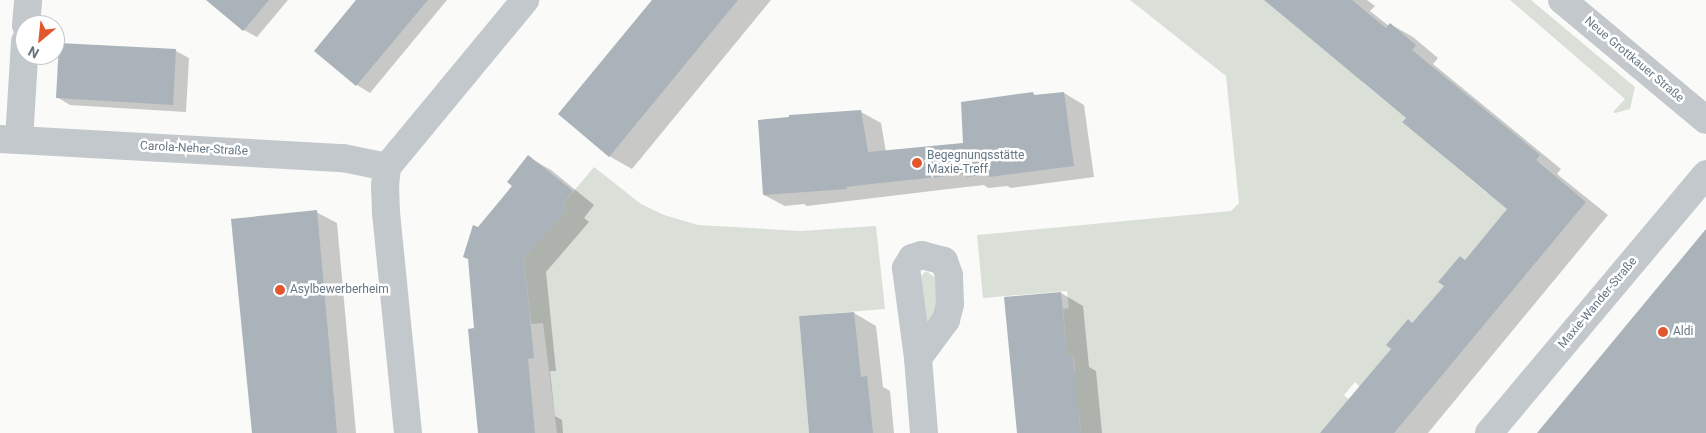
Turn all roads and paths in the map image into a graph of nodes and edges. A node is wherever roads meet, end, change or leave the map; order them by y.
1 (28, 0) edge
2 (526, 0) edge
3 (1562, 0) edge
4 (27, 15) edge
5 (21, 65) edge
6 (1706, 120) edge
7 (9, 140) edge
8 (387, 167) junction
9 (1706, 174) edge
10 (918, 358) dead end
11 (408, 433) edge
12 (924, 433) edge
13 (1489, 433) edge

1 - 4 street
2 - 8 street
3 - 6 street, Neue Grottkauer Straße
5 - 7 street
7 - 8 street, Carola-Neher-Straße
8 - 11 street
9 - 13 street, Maxie-Wander-Straße
10 - 12 street

